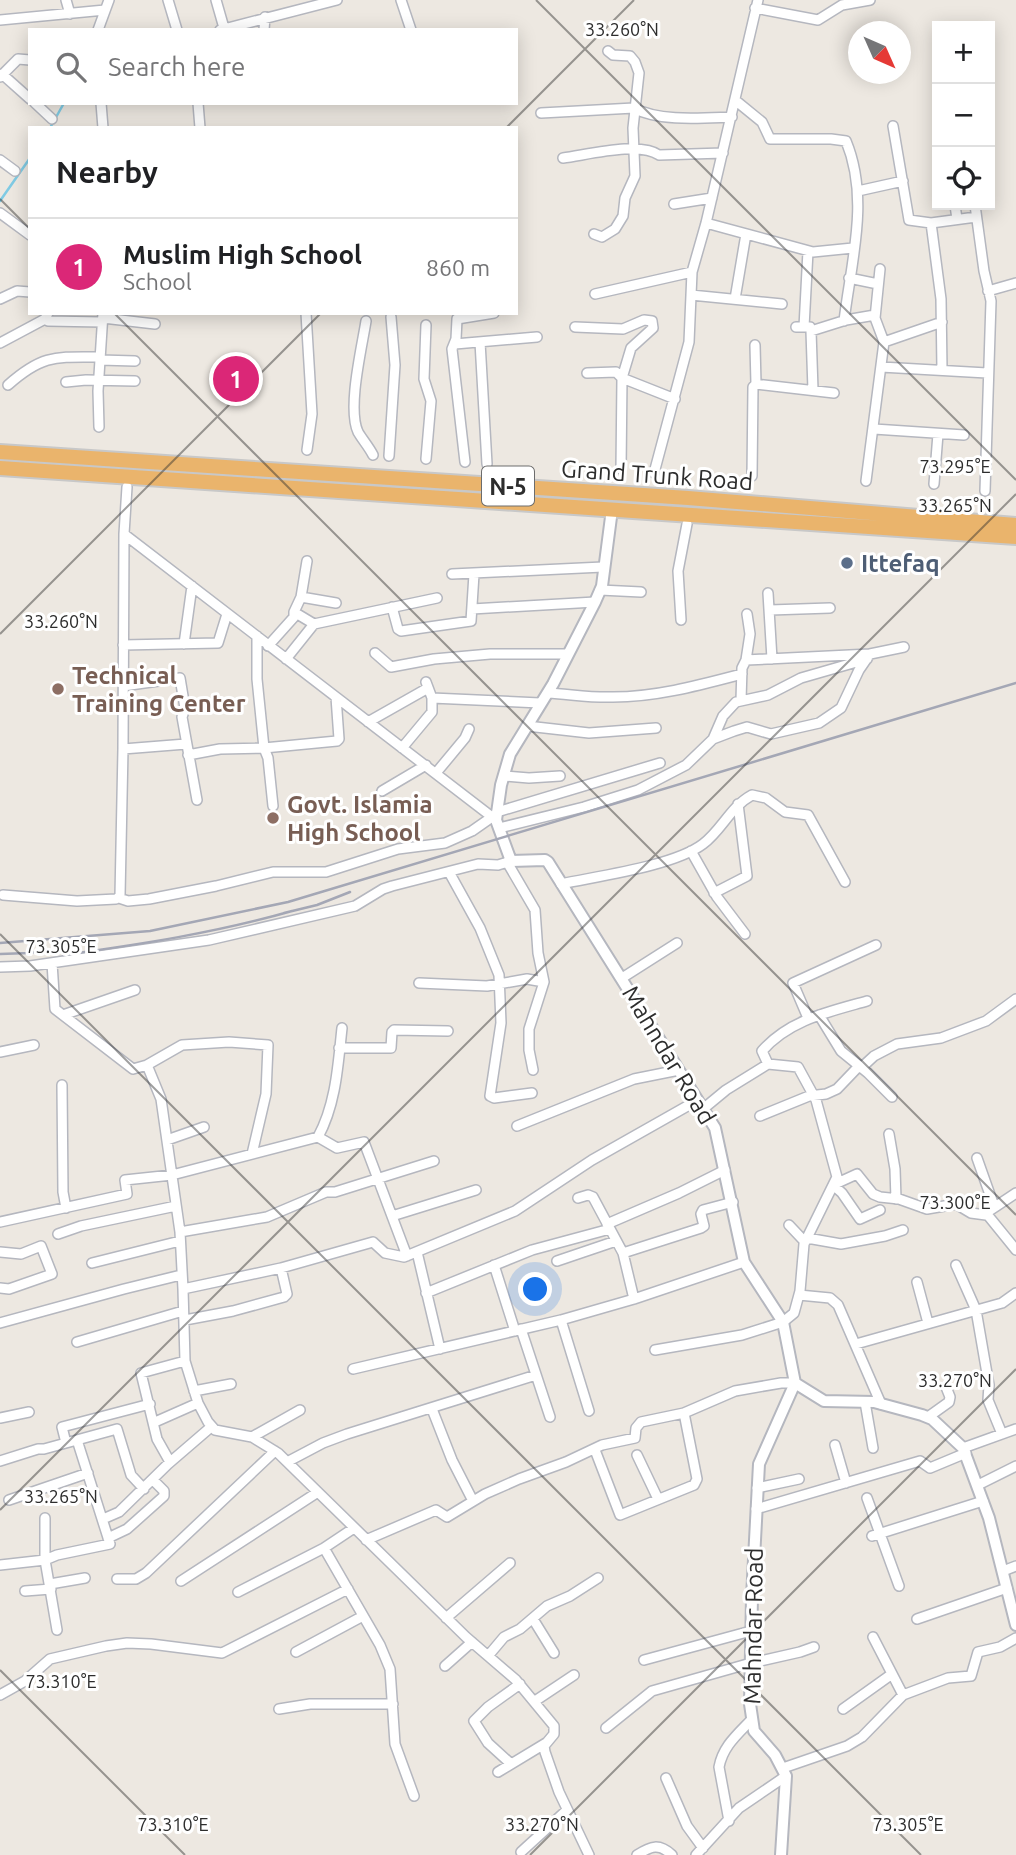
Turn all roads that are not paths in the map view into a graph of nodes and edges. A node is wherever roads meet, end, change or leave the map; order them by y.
1 (66, 0) edge
2 (168, 0) edge
3 (216, 0) edge
4 (337, 0) edge
5 (401, 0) edge
6 (746, 0) edge
7 (870, 0) edge
8 (320, 2) edge
9 (107, 5) edge
10 (756, 6) edge
11 (70, 14) junction
12 (265, 17) junction
13 (0, 20) edge
14 (99, 28) edge
15 (176, 28) edge
16 (222, 28) edge
17 (226, 28) edge
18 (264, 28) edge
19 (410, 28) edge
20 (608, 51) dead end
21 (28, 60) edge
22 (1, 76) edge
23 (28, 97) edge
24 (735, 100) junction
25 (36, 105) edge
26 (101, 105) edge
27 (198, 105) edge
28 (636, 109) junction
29 (541, 113) dead end
30 (732, 117) junction
31 (52, 119) dead end
32 (103, 126) edge
33 (200, 126) edge
34 (893, 126) dead end
35 (634, 149) junction
36 (723, 152) junction
37 (563, 158) dead end
38 (0, 160) edge
39 (15, 171) dead end
40 (903, 181) junction
41 (858, 191) junction
42 (712, 198) junction
43 (674, 204) dead end
44 (956, 210) edge
45 (975, 210) edge
46 (0, 213) edge
47 (976, 217) junction
48 (957, 219) junction
49 (706, 223) junction
50 (931, 223) junction
51 (28, 234) edge
52 (594, 234) dead end
53 (746, 234) junction
54 (853, 248) junction
55 (808, 251) junction
56 (880, 269) dead end
57 (692, 272) junction
58 (849, 278) junction
59 (1016, 283) edge
60 (878, 284) junction
61 (28, 289) edge
62 (988, 291) junction
63 (595, 294) dead end
64 (691, 295) junction
65 (0, 299) edge
66 (735, 299) junction
67 (782, 304) dead end
68 (306, 315) edge
69 (482, 315) edge
70 (47, 316) edge
71 (875, 316) junction
72 (391, 317) dead end
73 (103, 318) edge
74 (366, 321) dead end
75 (844, 321) junction
76 (942, 321) junction
77 (155, 324) dead end
78 (426, 325) dead end
79 (575, 327) dead end
80 (804, 328) junction
81 (537, 337) dead end
82 (480, 342) junction
83 (884, 342) junction
84 (0, 343) edge
85 (454, 344) junction
86 (755, 345) dead end
87 (100, 358) junction
88 (135, 361) dead end
89 (881, 367) junction
90 (942, 370) junction
91 (587, 373) dead end
92 (987, 373) junction
93 (622, 378) junction
94 (99, 380) junction
95 (135, 381) dead end
96 (66, 382) dead end
97 (755, 384) junction
98 (8, 385) dead end
99 (813, 390) junction
100 (834, 393) dead end
101 (675, 399) junction
102 (99, 427) dead end
103 (874, 429) junction
104 (938, 433) junction
105 (964, 435) dead end
106 (307, 450) dead end
107 (0, 452) edge
108 (373, 455) dead end
109 (389, 456) dead end
110 (426, 459) dead end
111 (465, 462) dead end
112 (487, 464) dead end
113 (0, 468) edge
114 (621, 469) dead end
115 (654, 473) dead end
116 (752, 476) dead end
117 (866, 481) dead end
118 (934, 484) dead end
119 (127, 487) dead end
120 (985, 491) dead end
121 (688, 498) junction
122 (611, 517) dead end
123 (687, 519) junction
124 (1016, 526) edge
125 (124, 534) junction
126 (1016, 537) edge
127 (307, 561) dead end
128 (603, 567) junction
129 (452, 574) dead end
130 (474, 574) junction
131 (192, 586) junction
132 (600, 590) junction
133 (641, 592) dead end
134 (768, 593) dead end
135 (301, 597) junction
136 (437, 598) dead end
137 (336, 603) dead end
138 (596, 603) junction
139 (392, 607) junction
140 (830, 608) dead end
141 (472, 609) junction
142 (769, 610) junction
143 (294, 612) junction
144 (227, 614) junction
145 (747, 614) dead end
146 (681, 620) dead end
147 (314, 624) junction
148 (257, 636) junction
149 (184, 644) junction
150 (123, 645) junction
151 (268, 646) junction
152 (904, 647) dead end
153 (375, 653) dead end
154 (568, 654) junction
155 (869, 656) junction
156 (286, 659) junction
157 (772, 659) junction
158 (746, 660) junction
159 (742, 674) junction
160 (123, 686) junction
161 (548, 692) junction
162 (336, 697) junction
163 (432, 698) junction
164 (741, 700) junction
165 (540, 703) junction
166 (368, 722) junction
167 (527, 726) junction
168 (656, 728) dead end
169 (468, 729) dead end
170 (713, 738) junction
171 (186, 744) junction
172 (264, 748) junction
173 (402, 748) junction
174 (123, 749) junction
175 (188, 755) junction
176 (660, 763) dead end
177 (426, 765) junction
178 (436, 773) junction
179 (504, 776) junction
180 (560, 776) dead end
181 (382, 791) dead end
182 (197, 800) dead end
183 (738, 804) junction
184 (273, 806) dead end
185 (496, 819) junction
186 (691, 851) junction
187 (509, 862) junction
188 (449, 872) junction
189 (845, 882) dead end
190 (561, 884) junction
191 (714, 893) junction
192 (3, 895) dead end
193 (119, 898) junction
194 (745, 934) dead end
195 (677, 943) dead end
196 (876, 945) dead end
197 (52, 963) junction
198 (0, 967) edge
199 (622, 978) junction
200 (544, 982) junction
201 (419, 983) dead end
202 (500, 985) junction
203 (135, 990) dead end
204 (1016, 999) edge
205 (867, 1002) dead end
206 (63, 1015) junction
207 (819, 1015) junction
208 (808, 1018) junction
209 (342, 1028) dead end
210 (448, 1031) dead end
211 (34, 1045) dead end
212 (340, 1048) junction
213 (0, 1052) edge
214 (768, 1064) junction
215 (147, 1065) junction
216 (860, 1067) junction
217 (533, 1070) dead end
218 (679, 1070) junction
219 (62, 1086) dead end
220 (532, 1093) dead end
221 (814, 1096) junction
222 (892, 1097) dead end
223 (701, 1104) junction
224 (760, 1116) dead end
225 (517, 1126) dead end
226 (204, 1127) dead end
227 (889, 1134) dead end
228 (318, 1137) junction
229 (167, 1140) junction
230 (252, 1154) junction
231 (977, 1158) dead end
232 (434, 1161) dead end
233 (725, 1170) junction
234 (172, 1175) junction
235 (377, 1179) junction
236 (833, 1185) junction
237 (476, 1190) dead end
238 (1016, 1193) edge
239 (578, 1198) dead end
240 (896, 1199) junction
241 (733, 1202) junction
242 (176, 1206) junction
243 (994, 1206) junction
244 (66, 1208) junction
245 (880, 1210) dead end
246 (986, 1215) junction
247 (392, 1216) junction
248 (0, 1222) edge
249 (789, 1225) dead end
250 (608, 1226) junction
251 (903, 1230) dead end
252 (58, 1234) dead end
253 (180, 1237) junction
254 (806, 1240) junction
255 (616, 1241) junction
256 (1016, 1250) edge
257 (0, 1252) edge
258 (623, 1253) junction
259 (412, 1254) junction
260 (557, 1261) dead end
261 (744, 1262) junction
262 (92, 1263) dead end
263 (494, 1265) junction
264 (956, 1265) dead end
265 (281, 1268) junction
266 (181, 1275) junction
267 (917, 1282) dead end
268 (0, 1288) edge
269 (183, 1289) junction
270 (426, 1293) junction
271 (1016, 1293) edge
272 (799, 1295) junction
273 (634, 1299) junction
274 (976, 1310) junction
275 (184, 1315) junction
276 (561, 1320) junction
277 (783, 1322) junction
278 (0, 1323) edge
279 (928, 1323) junction
280 (518, 1330) junction
281 (77, 1342) dead end
282 (856, 1344) junction
283 (440, 1349) junction
284 (655, 1350) dead end
285 (185, 1361) junction
286 (353, 1369) dead end
287 (536, 1375) junction
288 (795, 1383) junction
289 (231, 1384) dead end
290 (946, 1387) dead end
291 (194, 1391) junction
292 (865, 1402) junction
293 (198, 1403) junction
294 (150, 1404) junction
295 (881, 1404) junction
296 (432, 1409) junction
297 (300, 1410) dead end
298 (589, 1411) dead end
299 (29, 1412) dead end
300 (684, 1413) junction
301 (550, 1417) dead end
302 (928, 1417) junction
303 (0, 1418) edge
304 (155, 1422) junction
305 (211, 1427) junction
306 (1016, 1429) edge
307 (1002, 1434) junction
308 (252, 1437) junction
309 (78, 1440) junction
310 (66, 1443) junction
311 (835, 1445) dead end
312 (873, 1448) dead end
313 (595, 1450) junction
314 (275, 1451) junction
315 (964, 1451) junction
316 (637, 1455) dead end
317 (0, 1461) edge
318 (170, 1462) junction
319 (287, 1462) junction
320 (1016, 1466) edge
321 (88, 1473) junction
322 (799, 1479) dead end
323 (153, 1480) junction
324 (846, 1483) junction
325 (978, 1485) junction
326 (757, 1488) junction
327 (144, 1489) junction
328 (317, 1492) junction
329 (867, 1498) dead end
330 (658, 1499) junction
331 (9, 1500) dead end
332 (473, 1501) junction
333 (983, 1501) junction
334 (756, 1509) junction
335 (45, 1518) dead end
336 (103, 1519) junction
337 (354, 1528) junction
338 (876, 1535) junction
339 (108, 1538) junction
340 (366, 1540) junction
341 (324, 1548) junction
342 (46, 1560) junction
343 (510, 1563) dead end
344 (0, 1565) edge
345 (1016, 1566) edge
346 (1003, 1571) junction
347 (85, 1578) dead end
348 (598, 1578) dead end
349 (117, 1579) dead end
350 (181, 1581) dead end
351 (50, 1586) junction
352 (899, 1586) dead end
353 (1007, 1588) junction
354 (348, 1589) junction
355 (25, 1591) dead end
356 (238, 1592) dead end
357 (1014, 1605) edge
358 (363, 1616) junction
359 (446, 1618) junction
360 (533, 1619) junction
361 (917, 1619) dead end
362 (1016, 1625) edge
363 (57, 1630) dead end
364 (751, 1631) junction
365 (873, 1637) dead end
366 (1016, 1638) edge
367 (472, 1642) junction
368 (814, 1647) dead end
369 (296, 1652) dead end
370 (554, 1653) dead end
371 (488, 1656) junction
372 (644, 1660) dead end
373 (751, 1662) junction
374 (445, 1666) dead end
375 (892, 1674) junction
376 (575, 1675) dead end
377 (520, 1684) junction
378 (903, 1695) junction
379 (0, 1696) edge
380 (535, 1701) junction
381 (393, 1704) junction
382 (279, 1709) dead end
383 (843, 1709) dead end
384 (752, 1719) junction
385 (606, 1728) dead end
386 (546, 1743) junction
387 (510, 1763) junction
388 (498, 1772) dead end
389 (784, 1772) junction
390 (666, 1778) dead end
391 (414, 1796) dead end
392 (567, 1810) junction
393 (729, 1821) junction
394 (699, 1851) edge
395 (521, 1852) dead end
396 (589, 1855) edge
397 (637, 1855) edge
398 (671, 1855) edge
399 (781, 1855) edge

1 - 11 street
2 - 15 street
3 - 16 street
4 - 8 street
5 - 19 street
6 - 10 street
7 - 10 street
8 - 12 street
9 - 11 street
9 - 14 street
10 - 24 street
11 - 13 street
12 - 17 street
12 - 18 street
20 - 28 street
21 - 22 street
22 - 23 street
24 - 30 street
24 - 41 street
25 - 31 street
26 - 32 street
27 - 33 street
28 - 29 street
28 - 30 street
28 - 35 street
30 - 36 street
34 - 40 street
35 - 36 street
35 - 37 street
35 - 52 street
36 - 42 street
38 - 39 street
40 - 41 street
40 - 50 street
41 - 54 street
42 - 43 street
42 - 49 street
44 - 48 street
45 - 47 street
46 - 51 street
47 - 48 street
47 - 62 street
48 - 50 street
49 - 53 street
49 - 57 street
50 - 76 street
53 - 55 street
53 - 66 street
54 - 55 street
54 - 58 street
55 - 80 street
56 - 60 street
57 - 63 street
57 - 64 street
58 - 60 street
58 - 75 street
59 - 62 street
60 - 71 street
61 - 65 street
62 - 92 street
64 - 66 street
64 - 101 street
66 - 67 street
68 - 106 street
69 - 85 street
70 - 73 street
70 - 84 street
71 - 75 street
71 - 83 street
72 - 109 street
73 - 77 street
73 - 87 street
74 - 108 street
75 - 80 street
76 - 83 street
76 - 90 street
78 - 110 street
79 - 93 street
80 - 99 street
81 - 82 street
82 - 85 street
82 - 112 street
83 - 89 street
85 - 111 street
86 - 97 street
87 - 88 street
87 - 94 street
87 - 98 street
89 - 90 street
89 - 103 street
90 - 92 street
91 - 93 street
92 - 120 street
93 - 101 street
93 - 114 street
94 - 95 street
94 - 96 street
94 - 102 street
97 - 99 street
97 - 116 street
99 - 100 street
101 - 115 street
103 - 104 street
103 - 117 street
104 - 105 street
104 - 118 street
107 - 121 highway, Grand Trunk Road / N-5
113 - 123 highway, Grand Trunk Road / N-5
119 - 125 street
121 - 123 highway
121 - 124 highway, Grand Trunk Road / N-5
122 - 128 street
123 - 126 highway, Grand Trunk Road / N-5
123 - 146 street
125 - 131 street
125 - 150 street
127 - 135 street
128 - 130 street
128 - 132 street
129 - 130 street
130 - 141 street
131 - 144 street
131 - 149 street
132 - 133 street
132 - 138 street
134 - 142 street
135 - 137 street
135 - 143 street
136 - 139 street
138 - 141 street
138 - 154 street
139 - 141 street
139 - 147 street
140 - 142 street
142 - 157 street
143 - 147 street
143 - 151 street
144 - 148 street
144 - 149 street
145 - 158 street
147 - 156 street
148 - 151 street
148 - 172 street
149 - 150 street
150 - 160 street
151 - 156 street
152 - 155 street
153 - 154 street
154 - 161 street
155 - 157 street
155 - 164 street
155 - 170 street
156 - 162 street
157 - 158 street
158 - 159 street
159 - 161 street
159 - 164 street
160 - 171 street
160 - 174 street
161 - 165 street
162 - 166 street
162 - 172 street
163 - 165 street
163 - 166 street
163 - 173 street
164 - 170 street
165 - 167 street
166 - 173 street
167 - 168 street
167 - 179 street
169 - 178 street
170 - 185 street
171 - 174 street
171 - 175 street
172 - 175 street
172 - 184 street
173 - 177 street
174 - 193 street
175 - 182 street
176 - 185 street
177 - 178 street
177 - 181 street
178 - 185 street
179 - 180 street
179 - 185 street
183 - 186 street
183 - 189 street
183 - 191 street
185 - 187 street
185 - 193 street
186 - 190 street
186 - 191 street
187 - 188 street
187 - 190 street, Mahndar Road
187 - 200 street
188 - 197 street
188 - 202 street
190 - 199 street, Mahndar Road
191 - 194 street
192 - 193 street
195 - 199 street
196 - 208 street
197 - 198 street
197 - 206 street
199 - 218 street, Mahndar Road
200 - 202 street
200 - 217 street
201 - 202 street
202 - 220 street
203 - 206 street
204 - 216 street
205 - 207 street
206 - 215 street
207 - 208 street
207 - 216 street
208 - 214 street
209 - 212 street
210 - 212 street
211 - 213 street
212 - 228 street
214 - 221 street
214 - 223 street
215 - 229 street
215 - 230 street
216 - 221 street
216 - 222 street
218 - 223 street, Mahndar Road
218 - 225 street
219 - 244 street
221 - 224 street
221 - 236 street
223 - 233 street, Mahndar Road
223 - 259 street
226 - 229 street
227 - 240 street
228 - 230 street
228 - 235 street
229 - 234 street
230 - 234 street
231 - 243 street
232 - 235 street
233 - 241 street, Mahndar Road
233 - 250 street
234 - 242 street
234 - 244 street
235 - 247 street
235 - 253 street
236 - 240 street
236 - 245 street
236 - 254 street
237 - 247 street
238 - 243 street
239 - 250 street
240 - 246 street
241 - 258 street
241 - 261 street, Mahndar Road
242 - 252 street
242 - 253 street
243 - 246 street
244 - 248 street
246 - 256 street
247 - 259 street
249 - 254 street
250 - 255 street
250 - 263 street
251 - 254 street
253 - 262 street
253 - 266 street
254 - 272 street
255 - 258 street
255 - 260 street
257 - 268 street
258 - 273 street
259 - 265 street
259 - 270 street
261 - 273 street
261 - 277 street, Mahndar Road
263 - 270 street
263 - 280 street
264 - 274 street
265 - 269 street
265 - 275 street
266 - 269 street
266 - 278 street
267 - 279 street
269 - 275 street
270 - 283 street
271 - 274 street
272 - 277 street
272 - 282 street
273 - 276 street
274 - 279 street
274 - 307 street
275 - 281 street
275 - 285 street
276 - 280 street
276 - 298 street
277 - 284 street
277 - 288 street, Mahndar Road
279 - 282 street
280 - 283 street
280 - 287 street
282 - 295 street
283 - 286 street
285 - 291 street
285 - 294 street
287 - 296 street
287 - 301 street
288 - 292 street
288 - 300 street
288 - 326 street, Mahndar Road
289 - 291 street
290 - 302 street
291 - 293 street
292 - 295 street
292 - 312 street
293 - 304 street
293 - 305 street
294 - 304 street
294 - 310 street
295 - 302 street
296 - 319 street
296 - 332 street
297 - 308 street
299 - 303 street
300 - 313 street
300 - 330 street
302 - 315 street
304 - 318 street
305 - 308 street
305 - 318 street
306 - 307 street
307 - 315 street
308 - 314 street
309 - 310 street
309 - 321 street
309 - 327 street
310 - 317 street
311 - 324 street
313 - 330 street
313 - 332 street
314 - 319 street
314 - 349 street
315 - 324 street
315 - 325 street
316 - 330 street
318 - 323 street
319 - 328 street
320 - 325 street
321 - 331 street
321 - 336 street
322 - 326 street
323 - 327 street
323 - 339 street
324 - 334 street
325 - 333 street
326 - 334 street, Mahndar Road
327 - 336 street
328 - 337 street
328 - 350 street
329 - 338 street
332 - 340 street
333 - 338 street
333 - 346 street
334 - 364 street, Mahndar Road
335 - 342 street
336 - 339 street
337 - 340 street
337 - 341 street
338 - 352 street
339 - 342 street
340 - 359 street
341 - 354 street
341 - 356 street
342 - 344 street
342 - 351 street
343 - 359 street
345 - 346 street
346 - 353 street
347 - 351 street
348 - 360 street
351 - 355 street
351 - 363 street
353 - 357 street
353 - 361 street
354 - 358 street
354 - 379 street
357 - 362 street
358 - 369 street
358 - 381 street
359 - 367 street
360 - 370 street
360 - 371 street
364 - 372 street
364 - 373 street, Mahndar Road
365 - 375 street
366 - 378 street
367 - 371 street
367 - 374 street
368 - 373 street
371 - 377 street
373 - 384 street, Mahndar Road
373 - 385 street
375 - 378 street
375 - 383 street
376 - 380 street
377 - 380 street
377 - 387 street
378 - 389 street
380 - 386 street
381 - 382 street
381 - 391 street
384 - 389 street, Mahndar Road
384 - 393 street
386 - 387 street
386 - 392 street
387 - 388 street
389 - 393 street
389 - 399 street
390 - 394 street
392 - 395 street
392 - 396 street
393 - 394 street
397 - 398 street

